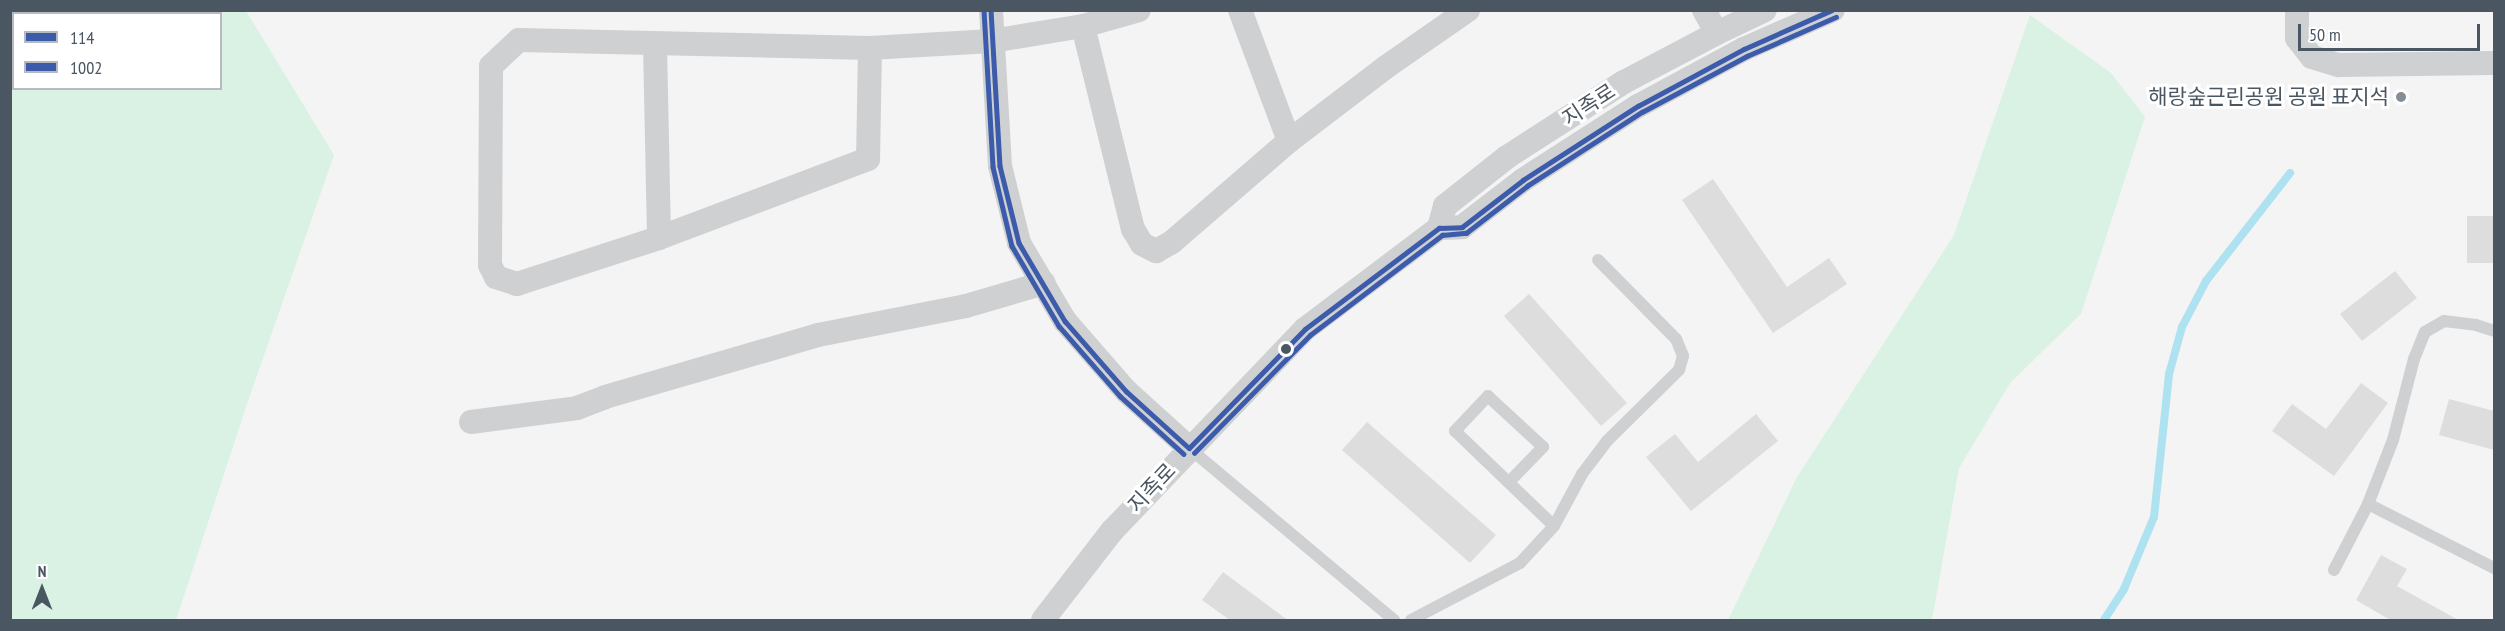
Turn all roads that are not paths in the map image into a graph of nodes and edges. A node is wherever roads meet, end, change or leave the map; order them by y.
1 (991, 10) edge
2 (1139, 10) edge
3 (1240, 10) edge
4 (1468, 10) edge
5 (1704, 10) edge
6 (1765, 10) edge
7 (1833, 10) edge
8 (2297, 10) edge
9 (1083, 27) junction
10 (1717, 33) junction
11 (992, 41) junction
12 (655, 45) junction
13 (870, 48) junction
14 (2494, 63) edge
15 (1289, 141) junction
16 (1439, 228) junction
17 (659, 238) junction
18 (1599, 261) dead end
19 (1044, 284) junction
20 (2494, 331) edge
21 (471, 422) dead end
22 (1189, 448) junction
23 (1509, 482) junction
24 (2368, 504) junction
25 (1554, 526) junction
26 (2494, 567) edge
27 (2334, 570) dead end
28 (1043, 621) edge
29 (1394, 621) edge
30 (1411, 621) edge

1 - 11 street
2 - 9 street
3 - 15 street
4 - 15 street
5 - 10 street
6 - 10 street, 지족로
7 - 16 street, 지족로
8 - 14 street
9 - 11 street
9 - 15 street
10 - 16 street, 지족로
11 - 13 street
11 - 19 street
12 - 13 street
12 - 17 street
12 - 17 street
13 - 17 street
16 - 22 street, 지족로
18 - 25 lane
19 - 21 street
19 - 22 street
20 - 24 lane
22 - 28 street, 지족로
22 - 29 lane
23 - 23 lane
23 - 25 lane
24 - 26 lane
24 - 27 lane
25 - 30 lane

